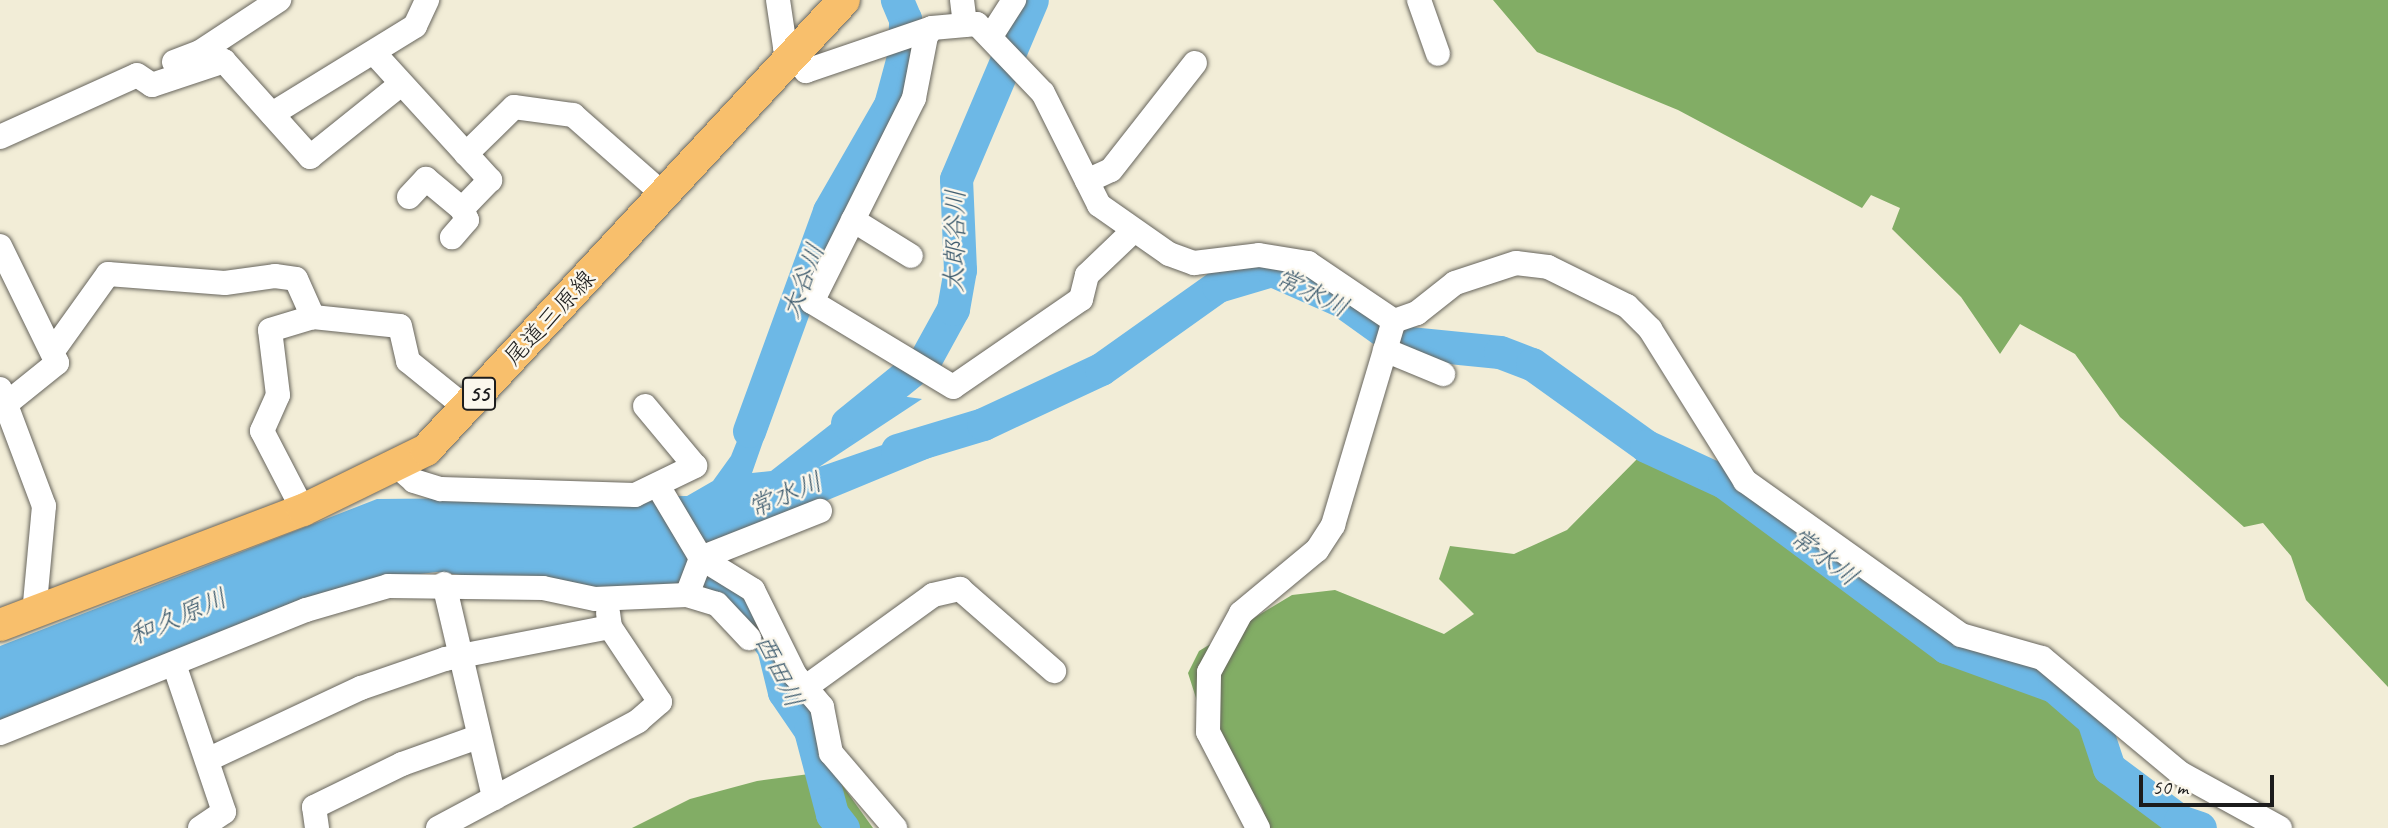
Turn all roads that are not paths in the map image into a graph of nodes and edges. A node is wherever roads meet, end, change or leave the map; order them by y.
1 (279, 0) edge
2 (427, 0) edge
3 (778, 0) edge
4 (844, 0) edge
5 (962, 0) edge
6 (1014, 0) edge
7 (1419, 0) edge
8 (965, 25) junction
9 (932, 28) junction
10 (1003, 47) junction
11 (375, 54) junction
12 (1438, 54) dead end
13 (792, 58) junction
14 (1195, 63) dead end
15 (137, 75) junction
16 (401, 84) junction
17 (272, 114) junction
18 (0, 137) edge
19 (466, 154) junction
20 (1087, 181) junction
21 (664, 195) junction
22 (409, 197) dead end
23 (462, 209) junction
24 (853, 220) junction
25 (1131, 233) junction
26 (452, 237) dead end
27 (0, 246) edge
28 (911, 256) dead end
29 (313, 317) junction
30 (1394, 321) junction
31 (55, 348) junction
32 (1385, 350) junction
33 (1443, 374) dead end
34 (3, 396) edge
35 (645, 406) dead end
36 (466, 408) junction
37 (398, 467) junction
38 (658, 486) junction
39 (303, 510) junction
40 (820, 512) dead end
41 (701, 558) junction
42 (444, 584) junction
43 (687, 594) junction
44 (606, 599) junction
45 (34, 613) junction
46 (0, 625) edge
47 (610, 627) junction
48 (749, 638) dead end
49 (458, 657) junction
50 (175, 667) junction
51 (1054, 671) dead end
52 (806, 687) junction
53 (0, 733) edge
54 (475, 738) junction
55 (207, 760) junction
56 (494, 798) junction
57 (200, 828) edge
58 (317, 828) edge
59 (439, 828) edge
60 (895, 828) edge
61 (1258, 828) edge
62 (2280, 828) edge

1 - 15 street
2 - 11 street
3 - 13 street
4 - 13 main road, 尾道三原線 / 55
5 - 8 street
6 - 10 street
7 - 12 street
8 - 9 street
8 - 10 street
9 - 13 street
9 - 24 street
10 - 20 street
11 - 16 street
11 - 17 street
13 - 21 main road, 尾道三原線 / 55
14 - 20 street
15 - 17 street
15 - 18 street
16 - 17 street
16 - 19 street
19 - 21 street
19 - 23 street
20 - 25 street
21 - 36 main road, 尾道三原線 / 55
22 - 23 street
23 - 26 street
24 - 25 street
24 - 28 street
25 - 30 street
27 - 31 street
29 - 31 street
29 - 36 street
29 - 39 street
30 - 32 street
30 - 62 street
31 - 34 street
32 - 33 street
32 - 61 street
34 - 45 street
35 - 38 street
36 - 37 main road, 尾道三原線 / 55
37 - 38 street
37 - 39 main road, 尾道三原線 / 55
38 - 41 street
39 - 45 main road, 尾道三原線 / 55
40 - 41 street
41 - 43 street
41 - 52 street
42 - 44 street
42 - 49 street
42 - 50 street
43 - 44 street
43 - 48 street
44 - 47 street
45 - 46 main road, 尾道三原線 / 55
47 - 49 street
47 - 56 street
49 - 54 street
49 - 55 street
50 - 53 street
50 - 55 street
51 - 52 street
52 - 60 street
54 - 56 street
54 - 58 street
55 - 57 street
56 - 59 street

